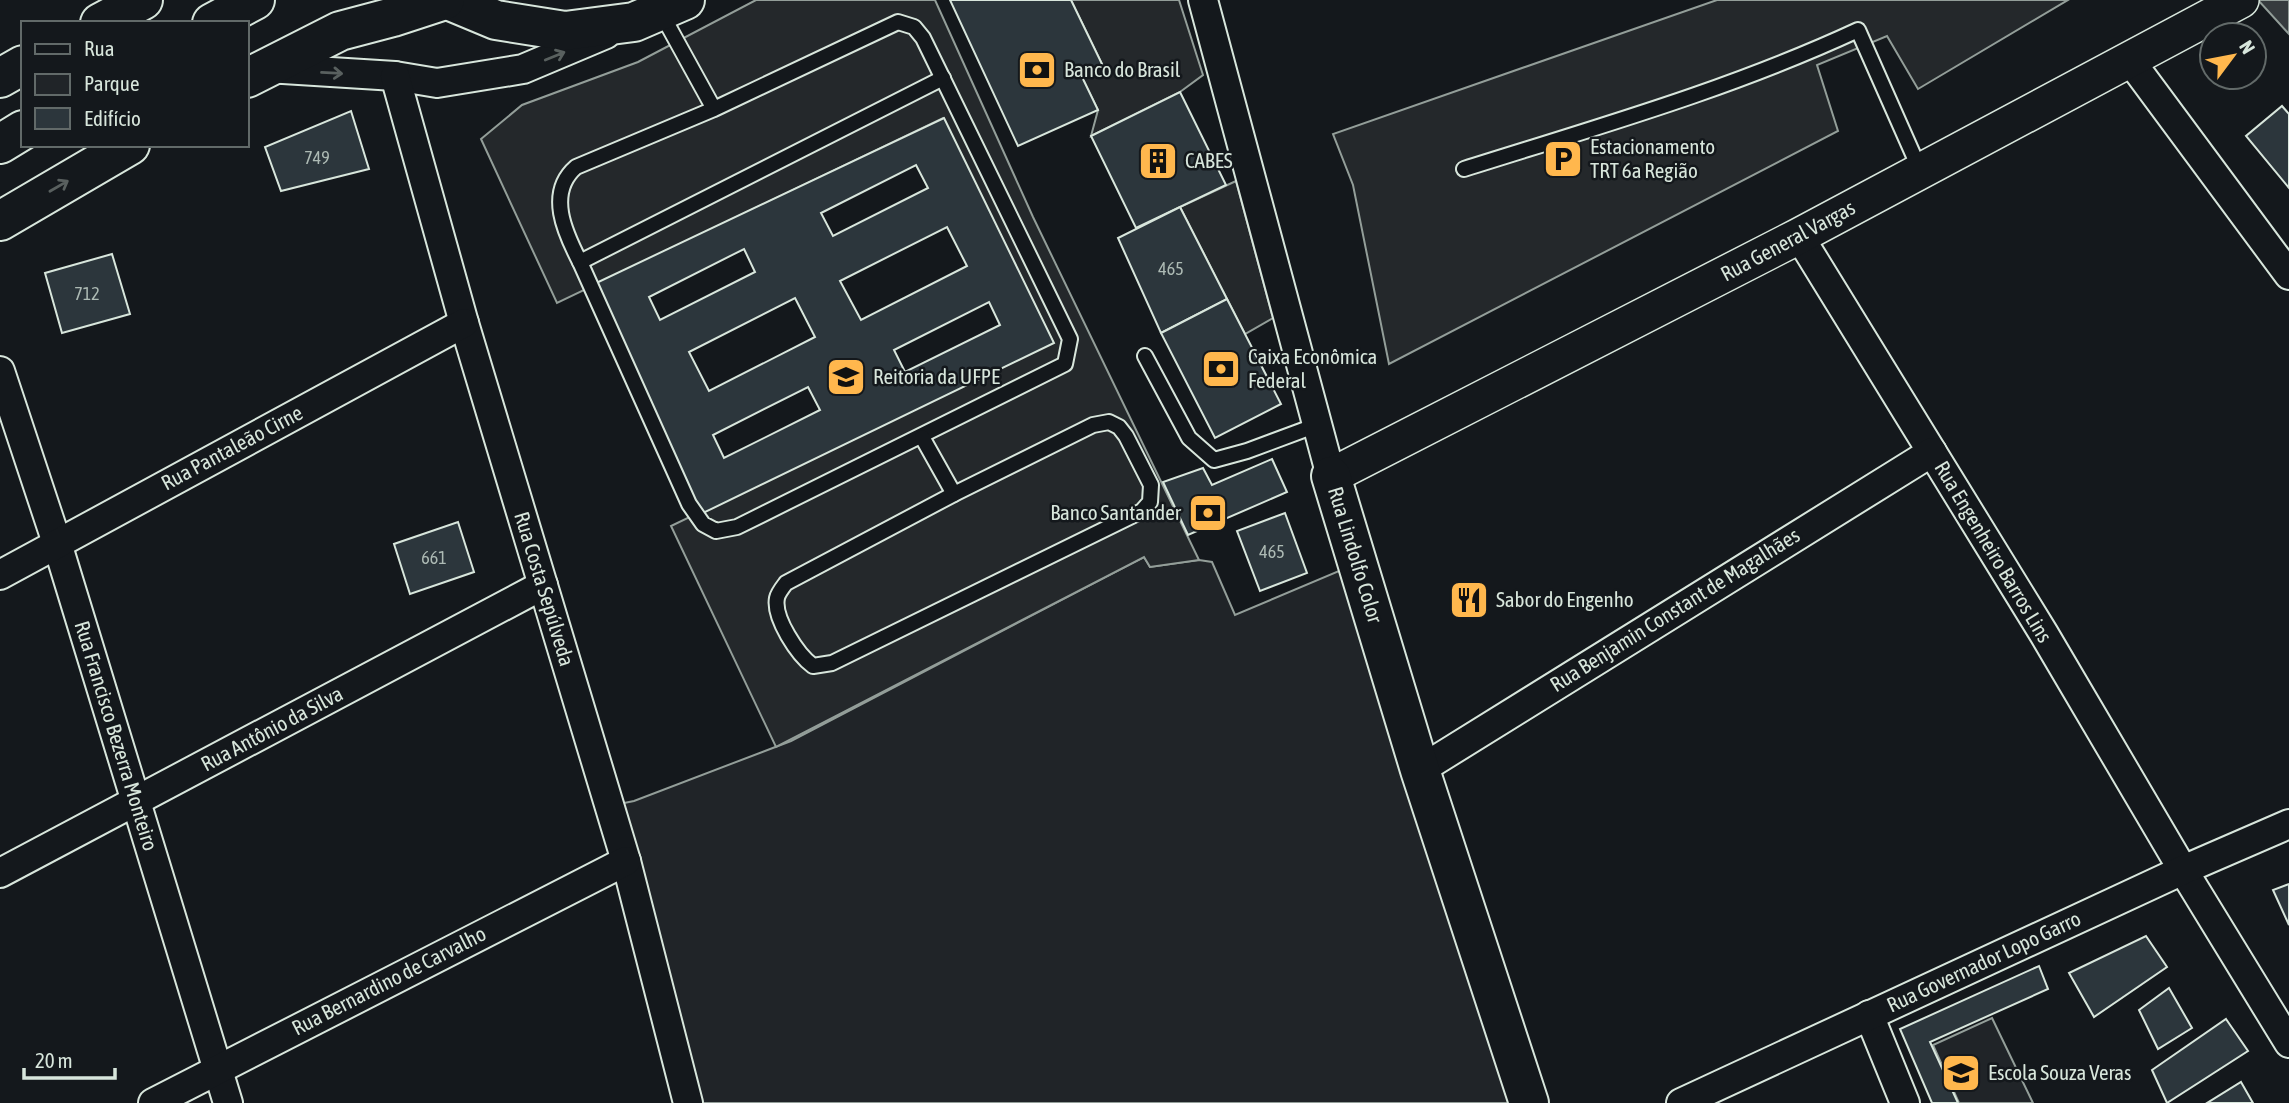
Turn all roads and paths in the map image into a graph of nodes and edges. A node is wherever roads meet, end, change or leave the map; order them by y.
1 (143, 0) edge
2 (255, 0) edge
3 (446, 0) edge
4 (1203, 0) edge
5 (2241, 0) edge
6 (660, 11) edge
7 (104, 21) edge
8 (216, 21) edge
9 (2129, 59) junction
10 (21, 66) edge
11 (255, 73) edge
12 (395, 76) junction
13 (0, 78) edge
14 (943, 78) junction
15 (714, 109) junction
16 (21, 131) edge
17 (0, 144) edge
18 (127, 147) edge
19 (1464, 169) dead end
20 (1920, 171) junction
21 (0, 221) edge
22 (1799, 236) junction
23 (580, 262) junction
24 (2289, 275) edge
25 (464, 323) junction
26 (1144, 356) dead end
27 (0, 371) edge
28 (1317, 425) junction
29 (922, 437) junction
30 (1932, 452) junction
31 (1331, 477) junction
32 (954, 494) junction
33 (57, 543) junction
34 (0, 575) edge
35 (543, 585) junction
36 (1420, 770) junction
37 (136, 802) junction
38 (2289, 824) edge
39 (626, 861) junction
40 (2183, 870) junction
41 (0, 873) edge
42 (1869, 1015) junction
43 (2289, 1043) edge
44 (217, 1069) junction
45 (153, 1103) edge
46 (228, 1103) edge
47 (688, 1103) edge
48 (1528, 1103) edge
49 (1681, 1103) edge
50 (1905, 1103) edge

1 - 7 main road
2 - 8 main road
3 - 6 main road
3 - 11 main road
4 - 28 street, Rua Lindolfo Color
5 - 9 street, Rua General Vargas
12 -> 6 street
6 - 15 lane
9 - 20 street, Rua General Vargas
9 - 24 street
10 - 13 main road
11 -> 12 street
12 - 25 street, Rua Costa Sepúlveda
14 - 15 lane
14 - 23 lane
14 - 29 lane
15 - 23 lane
16 - 17 main road
21 -> 18 main road
19 - 20 lane
20 - 22 street, Rua General Vargas
22 - 30 street, Rua Engenheiro Barros Lins
22 - 31 street, Rua General Vargas
23 - 29 lane
25 - 33 street, Rua Pantaleão Cirne
25 - 35 street, Rua Costa Sepúlveda
26 - 28 lane
27 - 33 street, Rua Francisco Bezerra Monteiro
28 - 31 street, Rua Lindolfo Color
29 - 32 lane
30 - 36 street, Rua Benjamin Constant de Magalhães
30 - 40 street, Rua Engenheiro Barros Lins
31 - 36 main road, Rua Lindolfo Color
32 - 32 lane
33 - 34 street, Rua Pantaleão Cirne
33 - 37 street, Rua Francisco Bezerra Monteiro
35 - 37 street, Rua Antônio da Silva
35 - 39 street, Rua Costa Sepúlveda
36 - 48 main road, Rua Lindolfo Color
37 - 41 street, Rua Antônio da Silva
37 - 44 street, Rua Francisco Bezerra Monteiro
38 - 40 street, Rua Governador Lopo Garro
39 - 44 street, Rua Bernardino de Carvalho
39 - 47 street, Rua Costa Sepúlveda
40 - 42 street, Rua Governador Lopo Garro
40 - 43 street, Rua Engenheiro Barros Lins
42 - 49 street, Rua Governador Lopo Garro
42 - 50 street
44 - 45 street, Rua Bernardino de Carvalho
44 - 46 street, Rua Francisco Bezerra Monteiro

